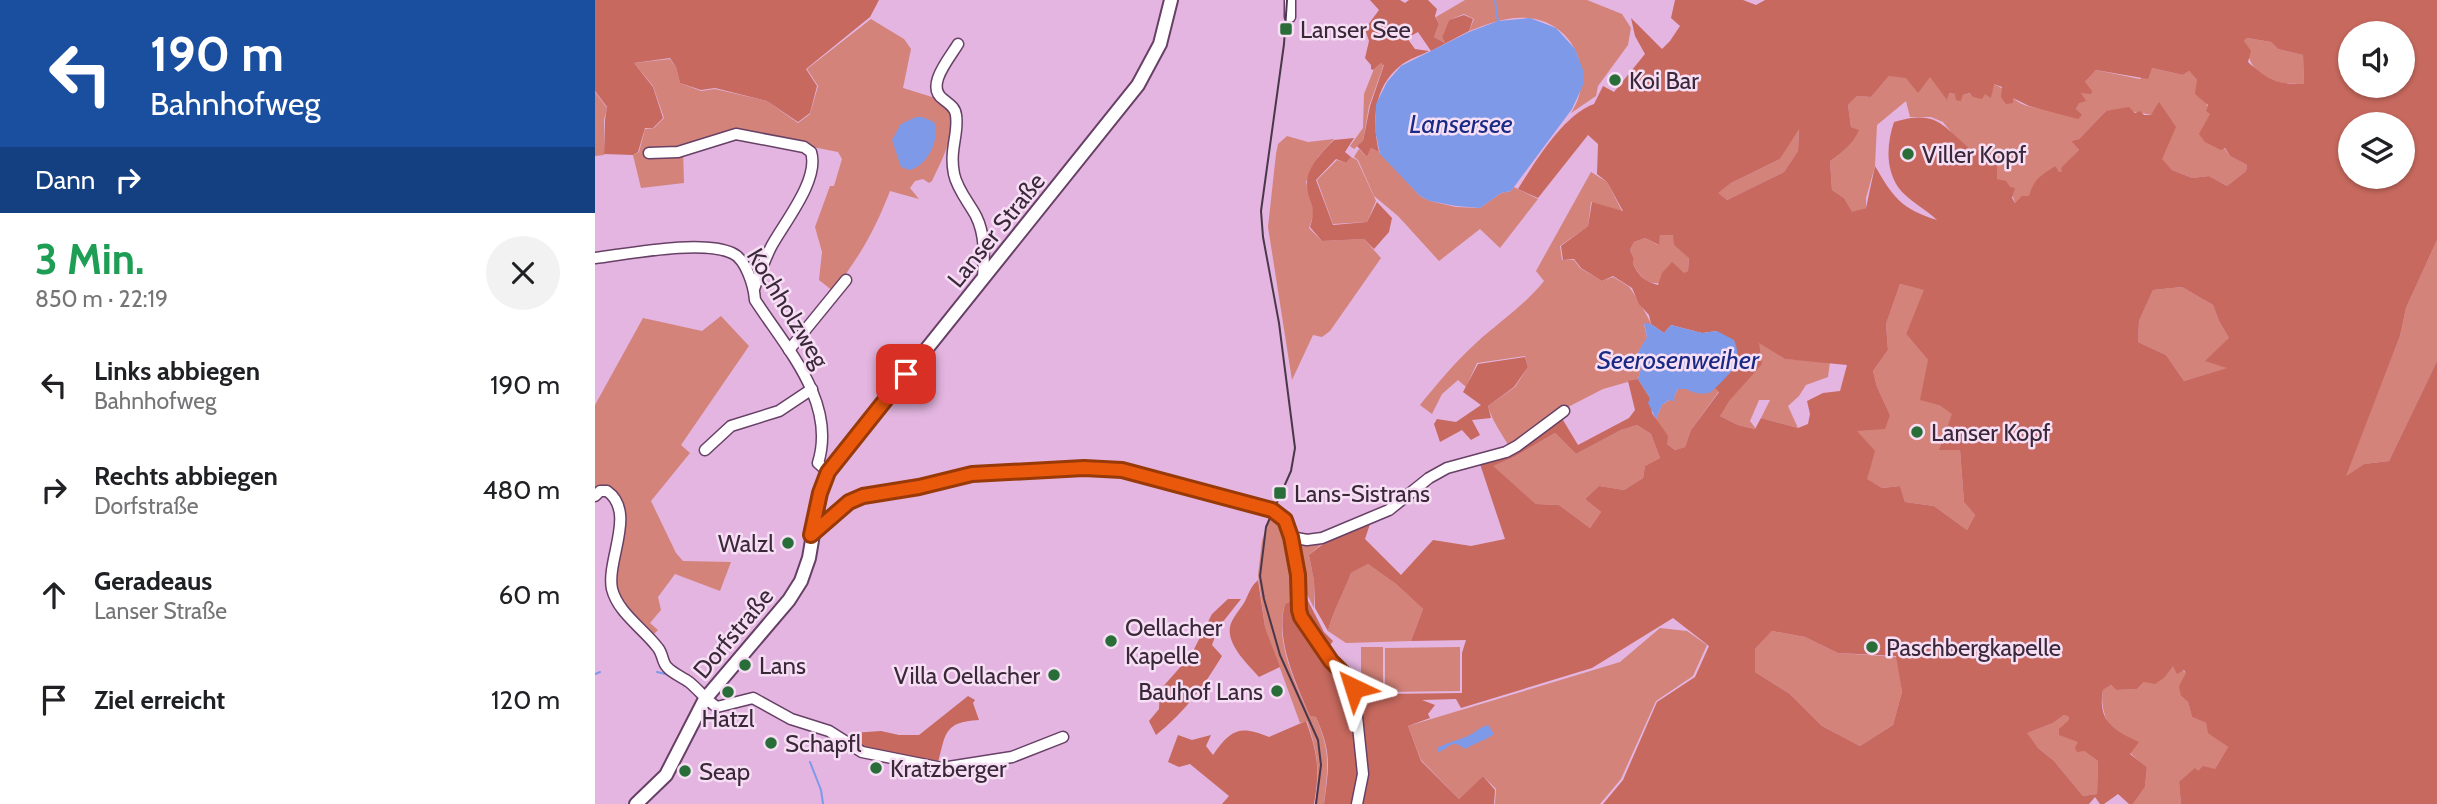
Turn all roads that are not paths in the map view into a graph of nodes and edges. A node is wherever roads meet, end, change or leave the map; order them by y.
1 (1171, 0) edge
2 (1290, 0) edge
3 (1290, 17) dead end
4 (958, 44) dead end
5 (649, 153) dead end
6 (595, 258) edge
7 (846, 280) dead end
8 (983, 281) junction
9 (754, 289) junction
10 (789, 350) junction
11 (812, 389) junction
12 (1564, 411) dead end
13 (705, 450) dead end
14 (828, 472) junction
15 (595, 496) edge
16 (811, 535) junction
17 (1291, 537) junction
18 (705, 699) junction
19 (1063, 737) dead end
20 (636, 804) edge
21 (1357, 804) edge

1 - 8 main road, Lanser Straße
2 - 3 street
4 - 8 street
5 - 9 street
6 - 9 street, Kochholzweg
7 - 10 street
8 - 14 main road, Lanser Straße
9 - 10 street, Kochholzweg
10 - 11 street, Kochholzweg
11 - 13 street
11 - 14 street, Kochholzweg
12 - 17 street
14 - 16 main road, Dorfstraße
15 - 18 street
16 - 17 street
16 - 18 main road, Dorfstraße
17 - 21 street
18 - 19 street
18 - 20 main road, Dorfstraße

